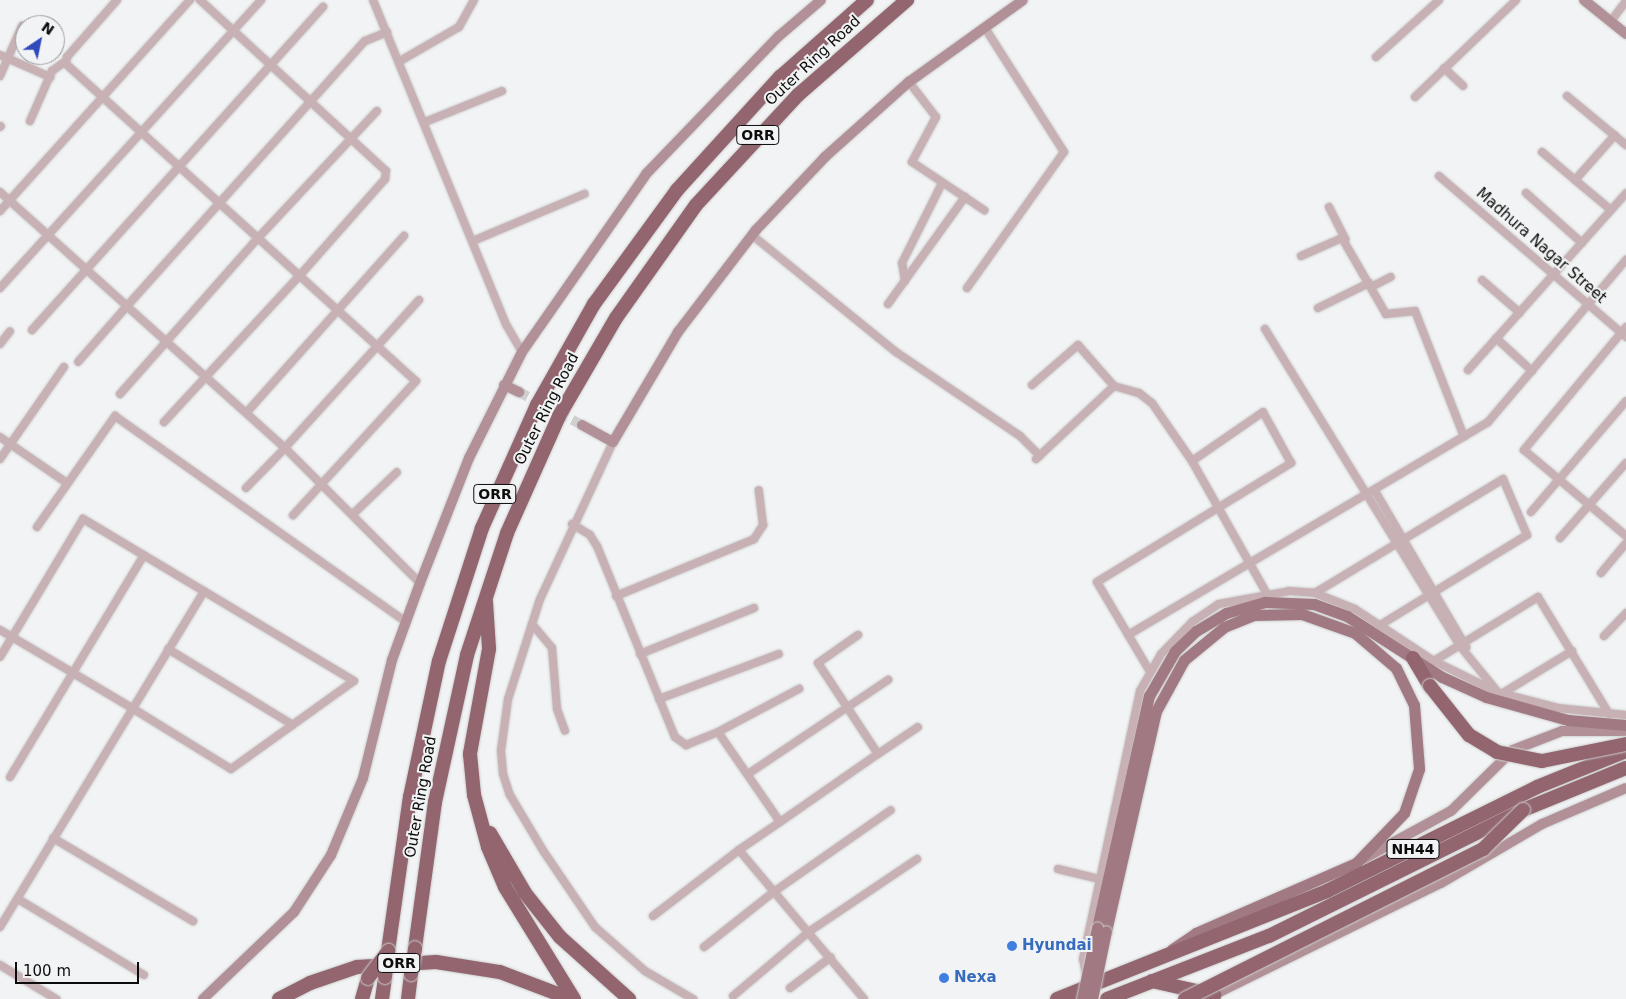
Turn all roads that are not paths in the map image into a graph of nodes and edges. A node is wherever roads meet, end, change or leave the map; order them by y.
1 (118, 0) edge
2 (190, 0) edge
3 (200, 0) edge
4 (261, 0) edge
5 (373, 0) edge
6 (474, 0) edge
7 (821, 0) edge
8 (867, 0) edge
9 (907, 0) edge
10 (1024, 0) edge
11 (1439, 0) edge
12 (1516, 0) edge
13 (1584, 0) edge
14 (1626, 1) edge
15 (323, 7) dead end
16 (1611, 21) junction
17 (985, 28) junction
18 (232, 30) junction
19 (387, 32) junction
20 (1626, 34) edge
21 (15, 42) edge
22 (0, 55) edge
23 (1376, 57) dead end
24 (8, 58) junction
25 (400, 60) junction
26 (66, 61) junction
27 (271, 65) junction
28 (1444, 68) junction
29 (0, 76) edge
30 (50, 77) junction
31 (909, 82) junction
32 (1463, 86) dead end
33 (502, 91) dead end
34 (1568, 96) dead end
35 (103, 97) junction
36 (1415, 97) dead end
37 (313, 100) junction
38 (377, 111) dead end
39 (30, 121) dead end
40 (425, 122) junction
41 (140, 130) junction
42 (1615, 135) junction
43 (351, 137) junction
44 (1626, 145) edge
45 (1542, 152) dead end
46 (179, 166) junction
47 (1439, 176) dead end
48 (1575, 180) junction
49 (942, 183) junction
50 (0, 192) edge
51 (1526, 193) dead end
52 (1626, 193) edge
53 (584, 194) dead end
54 (965, 198) junction
55 (10, 201) junction
56 (221, 204) junction
57 (1329, 207) dead end
58 (984, 210) dead end
59 (1611, 210) junction
60 (0, 212) edge
61 (48, 235) junction
62 (752, 235) junction
63 (404, 236) dead end
64 (258, 238) junction
65 (1345, 239) junction
66 (473, 241) junction
67 (1582, 243) junction
68 (1301, 256) dead end
69 (1626, 260) edge
70 (87, 271) junction
71 (301, 274) junction
72 (1553, 275) junction
73 (1391, 277) dead end
74 (1482, 280) dead end
75 (905, 281) junction
76 (1370, 285) junction
77 (0, 288) edge
78 (967, 288) dead end
79 (419, 300) dead end
80 (888, 304) dead end
81 (1588, 305) junction
82 (127, 306) junction
83 (1318, 308) dead end
84 (340, 310) junction
85 (1520, 313) junction
86 (1265, 329) dead end
87 (32, 330) dead end
88 (10, 331) dead end
89 (1624, 332) edge
90 (1496, 338) junction
91 (166, 341) junction
92 (0, 344) edge
93 (377, 346) junction
94 (522, 352) junction
95 (78, 362) dead end
96 (64, 367) dead end
97 (1468, 370) dead end
98 (1532, 371) junction
99 (205, 377) junction
100 (504, 385) junction
101 (1032, 385) dead end
102 (1114, 386) junction
103 (519, 392) tunnel mouth
104 (120, 394) dead end
105 (1626, 401) edge
106 (247, 412) junction
107 (164, 422) dead end
108 (582, 425) tunnel mouth
109 (0, 437) edge
110 (1464, 437) junction
111 (613, 442) junction
112 (11, 444) junction
113 (285, 448) junction
114 (0, 459) edge
115 (1192, 461) junction
116 (1626, 464) edge
117 (397, 472) dead end
118 (1560, 480) junction
119 (321, 482) junction
120 (67, 483) junction
121 (246, 488) dead end
122 (759, 490) dead end
123 (1372, 493) junction
124 (1589, 505) junction
125 (1218, 509) junction
126 (1532, 512) dead end
127 (354, 513) junction
128 (293, 515) dead end
129 (572, 524) junction
130 (37, 527) dead end
131 (1626, 536) edge
132 (1560, 538) dead end
133 (1400, 541) junction
134 (1626, 543) edge
135 (144, 556) junction
136 (1247, 562) junction
137 (1601, 573) dead end
138 (420, 583) junction
139 (204, 591) junction
140 (486, 593) junction
141 (1315, 593) junction
142 (1267, 594) junction
143 (1431, 594) junction
144 (616, 596) junction
145 (754, 608) dead end
146 (1626, 613) edge
147 (406, 622) junction
148 (532, 624) junction
149 (1382, 624) junction
150 (0, 630) edge
151 (858, 635) dead end
152 (1128, 635) junction
153 (1604, 636) dead end
154 (12, 637) junction
155 (1462, 644) junction
156 (168, 649) junction
157 (1572, 651) junction
158 (640, 654) junction
159 (779, 654) dead end
160 (0, 658) edge
161 (1413, 658) junction
162 (1434, 661) junction
163 (1150, 670) junction
164 (73, 673) junction
165 (888, 680) dead end
166 (799, 689) dead end
167 (1500, 692) junction
168 (659, 699) junction
169 (848, 707) junction
170 (132, 708) junction
171 (1609, 714) junction
172 (1626, 715) edge
173 (293, 725) junction
174 (1626, 725) edge
175 (918, 727) dead end
176 (565, 731) dead end
177 (1626, 731) edge
178 (718, 732) junction
179 (1626, 744) edge
180 (1626, 751) edge
181 (878, 754) junction
182 (1626, 768) edge
183 (748, 774) junction
184 (10, 777) dead end
185 (1626, 788) edge
186 (891, 810) dead end
187 (1523, 810) junction
188 (780, 822) junction
189 (53, 838) junction
190 (739, 850) junction
191 (917, 859) dead end
192 (499, 860) junction
193 (1356, 863) junction
194 (1058, 869) dead end
195 (1099, 879) junction
196 (775, 891) junction
197 (18, 899) junction
198 (653, 916) dead end
199 (193, 921) dead end
200 (0, 927) edge
201 (1102, 929) junction
202 (810, 931) junction
203 (704, 947) dead end
204 (388, 951) junction
205 (831, 957) junction
206 (1159, 958) junction
207 (0, 965) edge
208 (144, 975) dead end
209 (1152, 982) junction
210 (790, 988) dead end
211 (1091, 992) edge
212 (733, 996) dead end
213 (1210, 997) edge
214 (56, 999) edge
215 (203, 999) edge
216 (279, 999) edge
217 (362, 999) edge
218 (382, 999) edge
219 (408, 999) edge
220 (573, 999) edge
221 (629, 999) edge
222 (693, 999) edge
223 (864, 999) edge
224 (1057, 999) edge
225 (1082, 999) edge
226 (1107, 999) edge
227 (1185, 999) edge

1 - 26 street
2 - 35 street
3 - 18 street
4 - 18 street
5 - 19 street
6 - 25 street
7 - 94 street
8 - 204 highway, Outer Ring Road / ORR
9 - 140 highway, Outer Ring Road / ORR
10 - 17 street
11 - 23 street
12 - 28 street
13 - 16 street
14 - 16 street
15 - 27 street
16 - 20 street
17 - 31 street
17 - 78 street
18 - 27 street
18 - 41 street
19 - 25 street
19 - 37 street
21 - 24 street
22 - 24 street
24 - 29 street
24 - 30 street
25 - 40 street
26 - 30 street
26 - 35 street
27 - 37 street
27 - 46 street
28 - 32 street
28 - 36 street
30 - 39 street
31 - 49 street
31 - 62 street
33 - 40 street
34 - 42 street
35 - 41 street
35 - 55 street
37 - 43 street
37 - 56 street
38 - 43 street
40 - 66 street
41 - 46 street
41 - 61 street
42 - 44 street
42 - 48 street
43 - 64 street
43 - 71 street
45 - 48 street
46 - 56 street
46 - 70 street
47 - 72 street, Madhura Nagar Street
48 - 59 street
49 - 54 street
49 - 75 street
50 - 55 street
51 - 67 street
52 - 59 street
53 - 66 street
54 - 58 street
54 - 75 street
55 - 60 street
55 - 61 street
56 - 64 street
56 - 82 street
57 - 65 street
59 - 67 street
61 - 70 street
61 - 77 street
62 - 102 street
62 - 111 street
63 - 84 street
64 - 71 street
64 - 91 street
65 - 68 street
65 - 76 street
66 - 94 street
67 - 72 street
69 - 81 street
70 - 82 street
70 - 87 street
71 - 84 street
71 - 99 street
72 - 81 street, Madhura Nagar Street
72 - 85 street
73 - 76 street
74 - 85 street
75 - 80 street
76 - 83 street
76 - 110 street
79 - 93 street
81 - 89 street, Madhura Nagar Street
81 - 98 street
82 - 91 street
82 - 95 street
84 - 93 street
84 - 106 street
85 - 90 street
86 - 123 street
88 - 92 street
89 - 118 street
90 - 97 street
90 - 98 street
91 - 99 street
91 - 104 street
93 - 113 street
93 - 119 street
94 - 100 street
96 - 112 street
98 - 110 street
99 - 106 street
99 - 107 street
100 - 103 street
100 - 138 street
101 - 102 street
102 - 115 street
105 - 118 street
106 - 113 street
108 - 111 street
109 - 112 street
110 - 123 street
111 - 129 street
112 - 114 street
112 - 120 street
113 - 119 street
113 - 121 street
115 - 125 street
115 - 125 street
116 - 124 street
117 - 127 street
118 - 124 street
118 - 126 street
119 - 127 street
119 - 128 street
120 - 130 street
120 - 147 street
122 - 144 street
123 - 133 street
123 - 136 street
124 - 131 street
124 - 132 street
125 - 136 street
125 - 152 street
127 - 138 street
129 - 144 street
129 - 148 street
133 - 141 street
133 - 143 street
133 - 143 street
134 - 137 street
135 - 139 street
135 - 154 street
135 - 164 street
136 - 142 street
136 - 152 street
138 - 147 street
139 - 156 street
139 - 173 street
140 - 192 highway
140 - 219 highway, Outer Ring Road / ORR, bridge
141 - 142 street
141 - 149 street
142 - 163 street
143 - 149 street
143 - 155 street
144 - 158 street
145 - 158 street
146 - 153 street
147 - 215 street
148 - 176 street
148 - 222 street
149 - 162 street
150 - 154 street
151 - 169 street
152 - 163 street
154 - 160 street
154 - 164 street
155 - 157 street
155 - 162 street
155 - 167 street
156 - 170 street
156 - 173 street
157 - 167 street
157 - 171 street
158 - 168 street
159 - 168 street
161 - 174 main road
161 - 179 highway, bridge
161 - 201 main road
162 - 167 street
163 - 195 street
164 - 170 street
164 - 184 street
165 - 169 street
166 - 178 street
167 - 171 street
168 - 178 street
169 - 181 street
169 - 183 street
170 - 173 street
170 - 189 street
171 - 172 street
175 - 181 street
177 - 193 street
178 - 183 street
180 - 206 highway, NH44
181 - 188 street
182 - 187 highway, NH44
183 - 188 street
185 - 213 street
186 - 196 street
187 - 209 highway, NH44
187 - 227 highway, bridge
188 - 190 street
189 - 197 street
189 - 199 street
190 - 196 street
190 - 198 street
191 - 202 street
192 - 220 highway, ORR
192 - 221 highway
193 - 201 main road
193 - 206 main road
194 - 195 street
195 - 211 street
196 - 202 street
196 - 203 street
197 - 200 street
197 - 208 street
201 - 211 main road, bridge
201 - 225 main road, bridge
202 - 205 street
202 - 212 street
204 - 217 highway, ORR, bridge
204 - 218 highway, Outer Ring Road / ORR, bridge
205 - 210 street
205 - 223 street
206 - 211 highway, NH44
207 - 214 street
209 - 213 highway
209 - 226 highway, NH44
211 - 224 highway, NH44
216 - 220 highway, ORR

